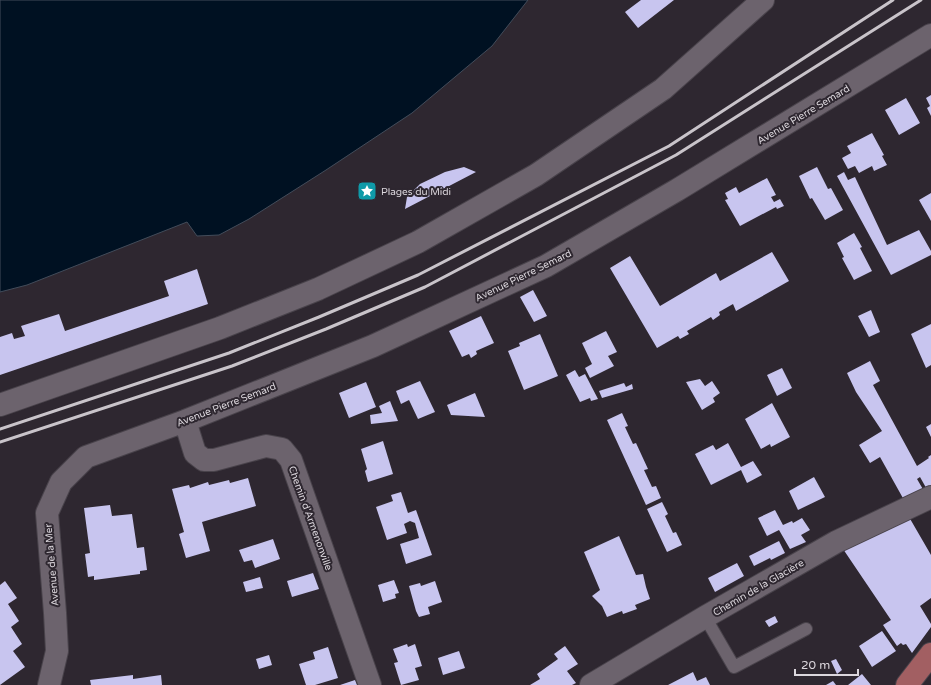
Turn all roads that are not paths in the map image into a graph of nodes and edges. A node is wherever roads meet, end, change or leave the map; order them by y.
1 (763, 0) edge
2 (931, 35) edge
3 (0, 405) edge
4 (185, 421) junction
5 (86, 457) joint
6 (931, 497) edge
7 (705, 617) junction
8 (806, 629) dead end
9 (931, 654) edge
10 (49, 685) edge
11 (370, 685) edge
12 (590, 685) edge
13 (907, 685) edge

1 - 3 street
2 - 4 street, Avenue Pierre Semard
4 - 5 street, Avenue Pierre Semard
4 - 11 street, Chemin d'Armenonville
5 - 10 street, Avenue de la Mer
6 - 7 street, Chemin de la Glacière
7 - 8 lane
7 - 12 street, Chemin de la Glacière
9 - 13 main road

